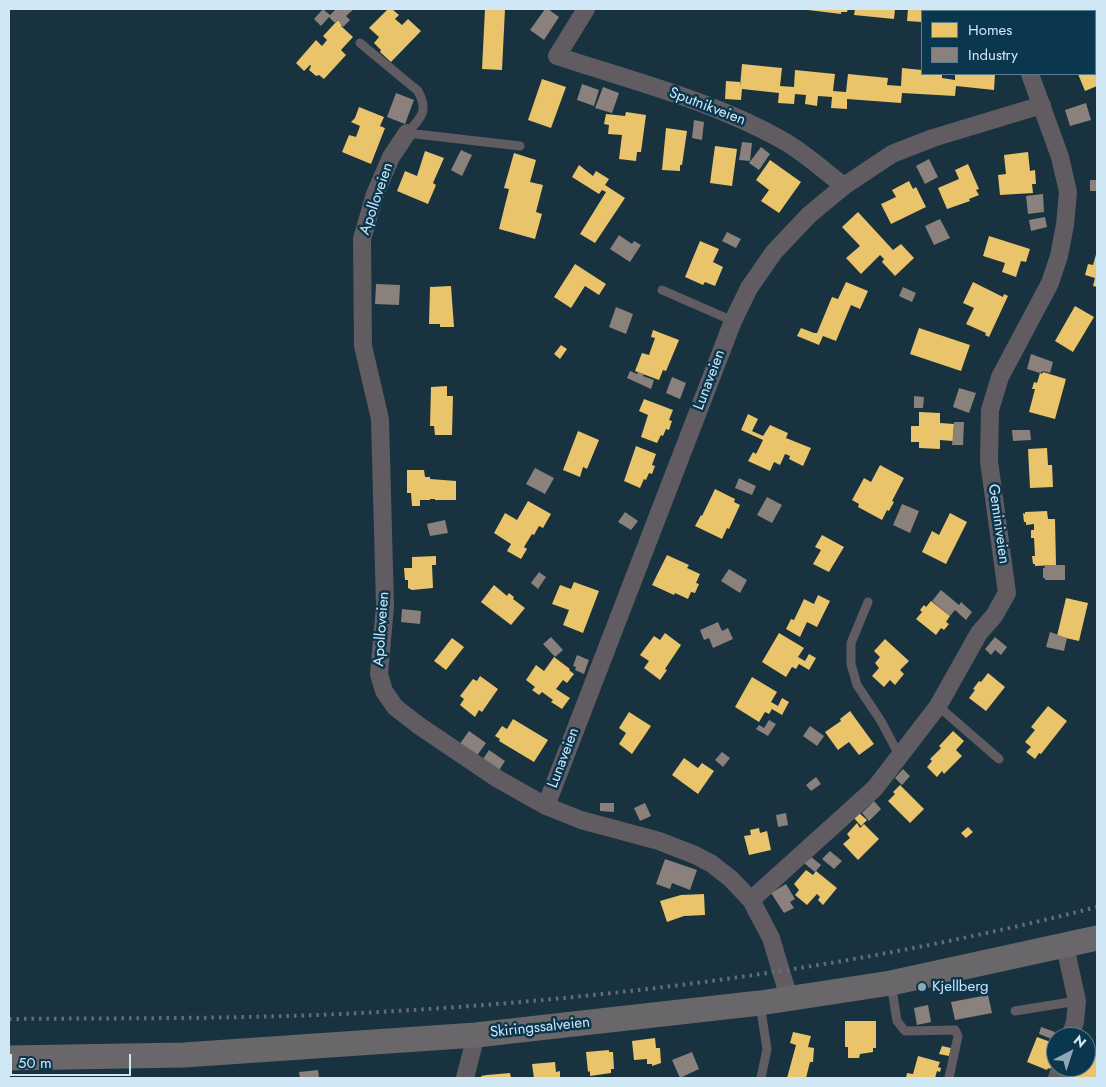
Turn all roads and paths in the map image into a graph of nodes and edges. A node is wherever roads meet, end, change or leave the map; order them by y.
1 (586, 9) edge
2 (360, 43) dead end
3 (1030, 75) edge
4 (1042, 105) junction
5 (408, 133) junction
6 (520, 146) dead end
7 (844, 186) junction
8 (662, 290) dead end
9 (733, 321) junction
10 (868, 602) dead end
11 (938, 706) junction
12 (900, 757) junction
13 (999, 759) dead end
14 (546, 806) junction
15 (751, 900) junction
16 (1097, 938) edge
17 (1065, 946) junction
18 (891, 983) junction
19 (789, 998) junction
20 (1076, 1001) junction
21 (760, 1003) junction
22 (1015, 1010) dead end
23 (1073, 1027) edge
24 (476, 1035) junction
25 (9, 1058) edge
26 (465, 1078) edge
27 (762, 1078) edge
28 (949, 1078) edge

1 - 7 street, Sputnikveien
2 - 5 lane
3 - 4 street, Geminiveien
4 - 7 street, Lunaveien
4 - 11 street, Geminiveien
5 - 6 lane
5 - 14 street, Apolloveien
7 - 9 street, Lunaveien
8 - 9 lane
9 - 14 street, Lunaveien
10 - 12 lane
11 - 12 street, Geminiveien
11 - 13 lane
12 - 15 street, Geminiveien
14 - 15 street, Apolloveien
15 - 19 street, Apolloveien
16 - 17 main road, Skiringssalveien
17 - 18 main road, Skiringssalveien
17 - 20 street
18 - 19 main road, Skiringssalveien
18 - 28 lane
19 - 21 main road, Skiringssalveien
20 - 22 lane
20 - 23 street
21 - 24 main road, Skiringssalveien
21 - 27 lane
24 - 25 main road, Skiringssalveien
24 - 26 street

